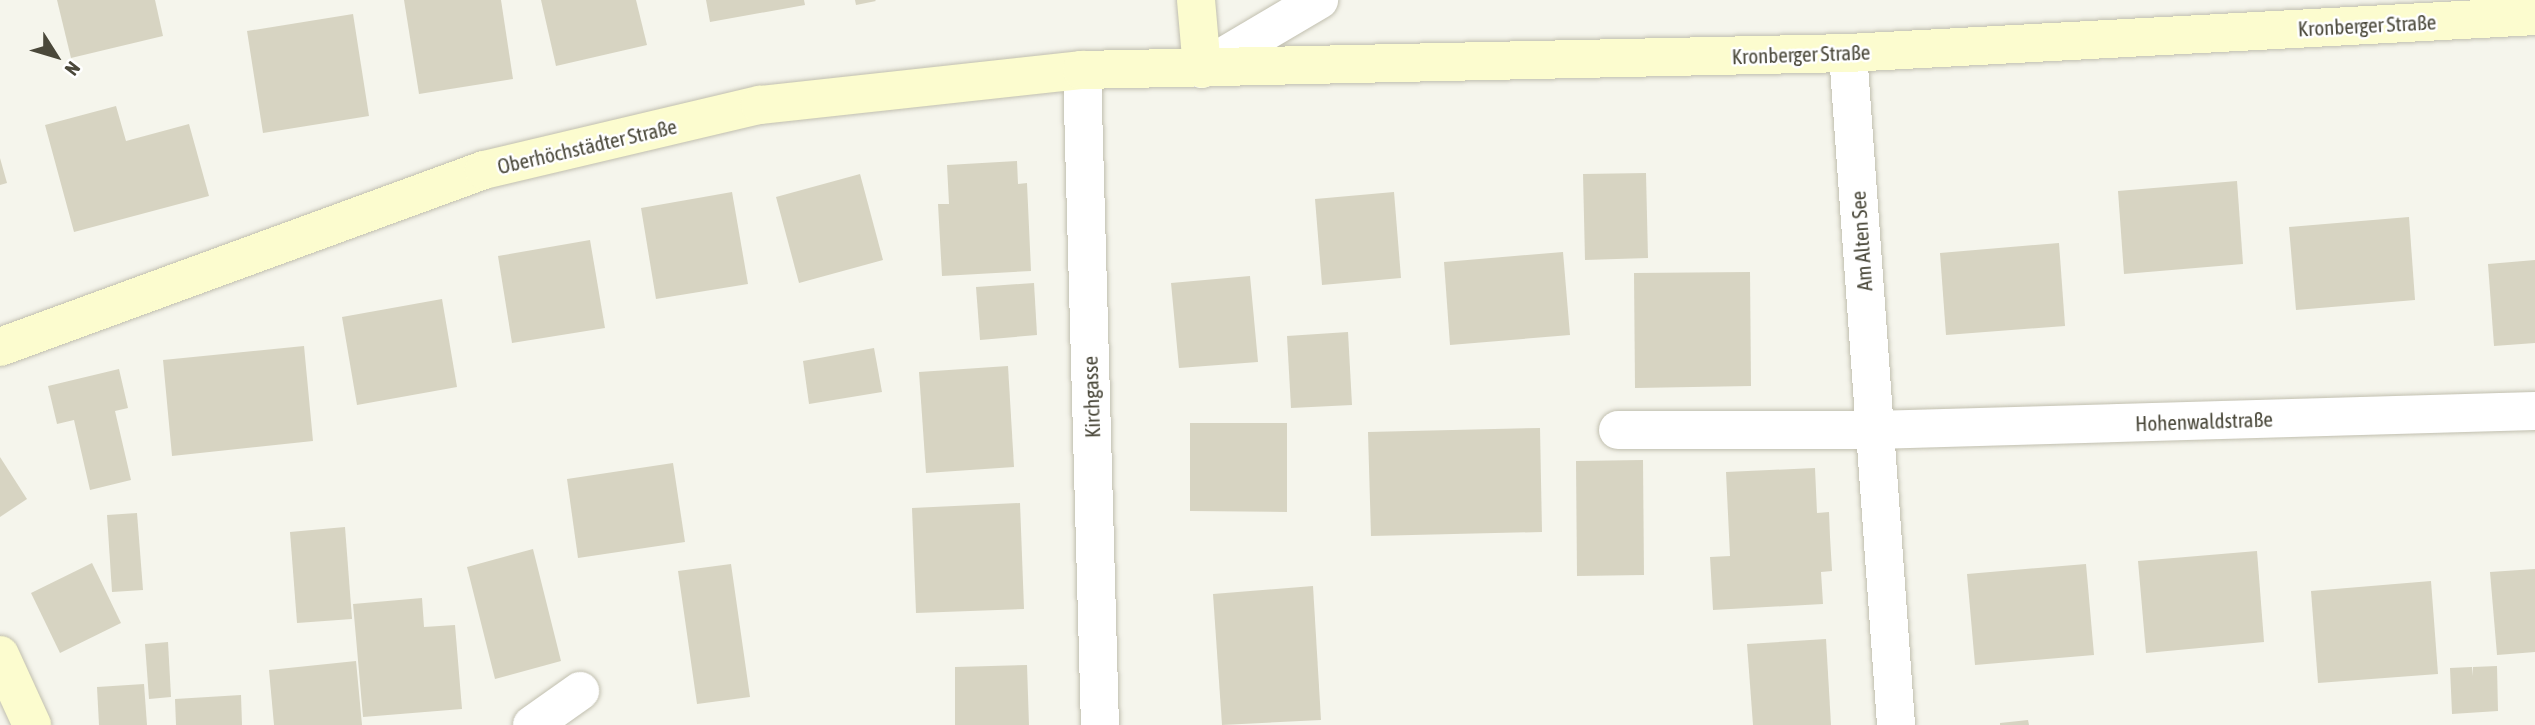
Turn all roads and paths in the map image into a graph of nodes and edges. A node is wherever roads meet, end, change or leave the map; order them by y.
1 (1196, 0) edge
2 (1319, 0) edge
3 (2535, 16) edge
4 (1848, 53) junction
5 (1202, 69) junction
6 (1082, 70) junction
7 (0, 346) edge
8 (2535, 411) edge
9 (1618, 430) dead end
10 (1874, 430) junction
11 (0, 655) edge
12 (580, 691) dead end
13 (32, 725) edge
14 (532, 725) edge
15 (1100, 725) edge
16 (1896, 725) edge

1 - 5 main road
2 - 5 street
3 - 4 main road, Kronberger Straße
4 - 5 main road, Kronberger Straße
4 - 10 street, Am Alten See
5 - 6 main road, Oberhöchstädter Straße
6 - 7 main road, Oberhöchstädter Straße
6 - 15 street, Kirchgasse
8 - 10 street, Hohenwaldstraße
9 - 10 street
10 - 16 street, Am Alten See
11 - 13 main road
12 - 14 street

